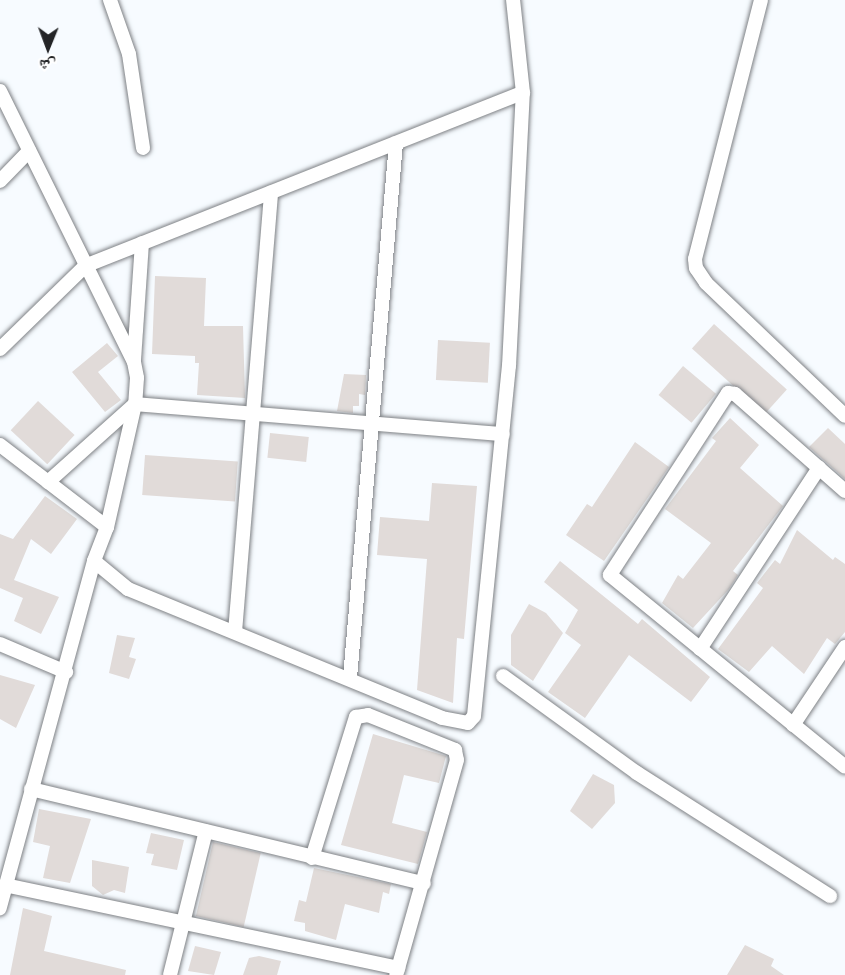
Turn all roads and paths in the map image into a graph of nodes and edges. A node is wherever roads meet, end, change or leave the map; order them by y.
1 (110, 0) edge
2 (513, 0) edge
3 (761, 0) edge
4 (0, 91) edge
5 (523, 93) junction
6 (396, 143) junction
7 (143, 148) dead end
8 (29, 151) junction
9 (0, 181) edge
10 (271, 192) junction
11 (142, 243) junction
12 (85, 266) junction
13 (0, 349) edge
14 (134, 362) junction
15 (135, 404) junction
16 (253, 413) junction
17 (845, 416) edge
18 (372, 423) junction
19 (503, 434) junction
20 (0, 445) edge
21 (819, 468) junction
22 (48, 482) junction
23 (845, 491) edge
24 (107, 527) junction
25 (94, 561) junction
26 (235, 632) junction
27 (0, 644) edge
28 (845, 647) edge
29 (700, 649) junction
30 (66, 672) junction
31 (503, 676) dead end
32 (350, 678) junction
33 (793, 725) junction
34 (845, 767) edge
35 (31, 789) junction
36 (206, 831) junction
37 (312, 858) junction
38 (424, 883) junction
39 (5, 885) junction
40 (830, 896) dead end
41 (0, 908) edge
42 (182, 922) junction
43 (397, 972) edge
44 (170, 975) edge

1 - 7 street
2 - 5 street
3 - 17 street
4 - 8 street
5 - 6 street
5 - 19 street
6 - 10 street
6 - 18 street
8 - 9 street
8 - 12 street
10 - 11 street
10 - 16 street
11 - 12 street
11 - 14 street
12 - 13 street
12 - 14 street
14 - 15 street
15 - 16 street
15 - 22 street
15 - 24 street
16 - 18 street
16 - 26 street
18 - 19 street
18 - 32 street
19 - 32 street
20 - 22 street
21 - 23 street
21 - 29 street
21 - 29 street
22 - 24 street
24 - 25 street
25 - 26 street
25 - 30 street
26 - 32 street
27 - 30 street
28 - 33 street
29 - 33 street
30 - 35 street
31 - 40 street
33 - 34 street
35 - 36 street
35 - 39 street
36 - 37 street
36 - 42 street
37 - 38 street
37 - 38 street
38 - 43 street
39 - 41 street
39 - 42 street
42 - 43 street
42 - 44 street

